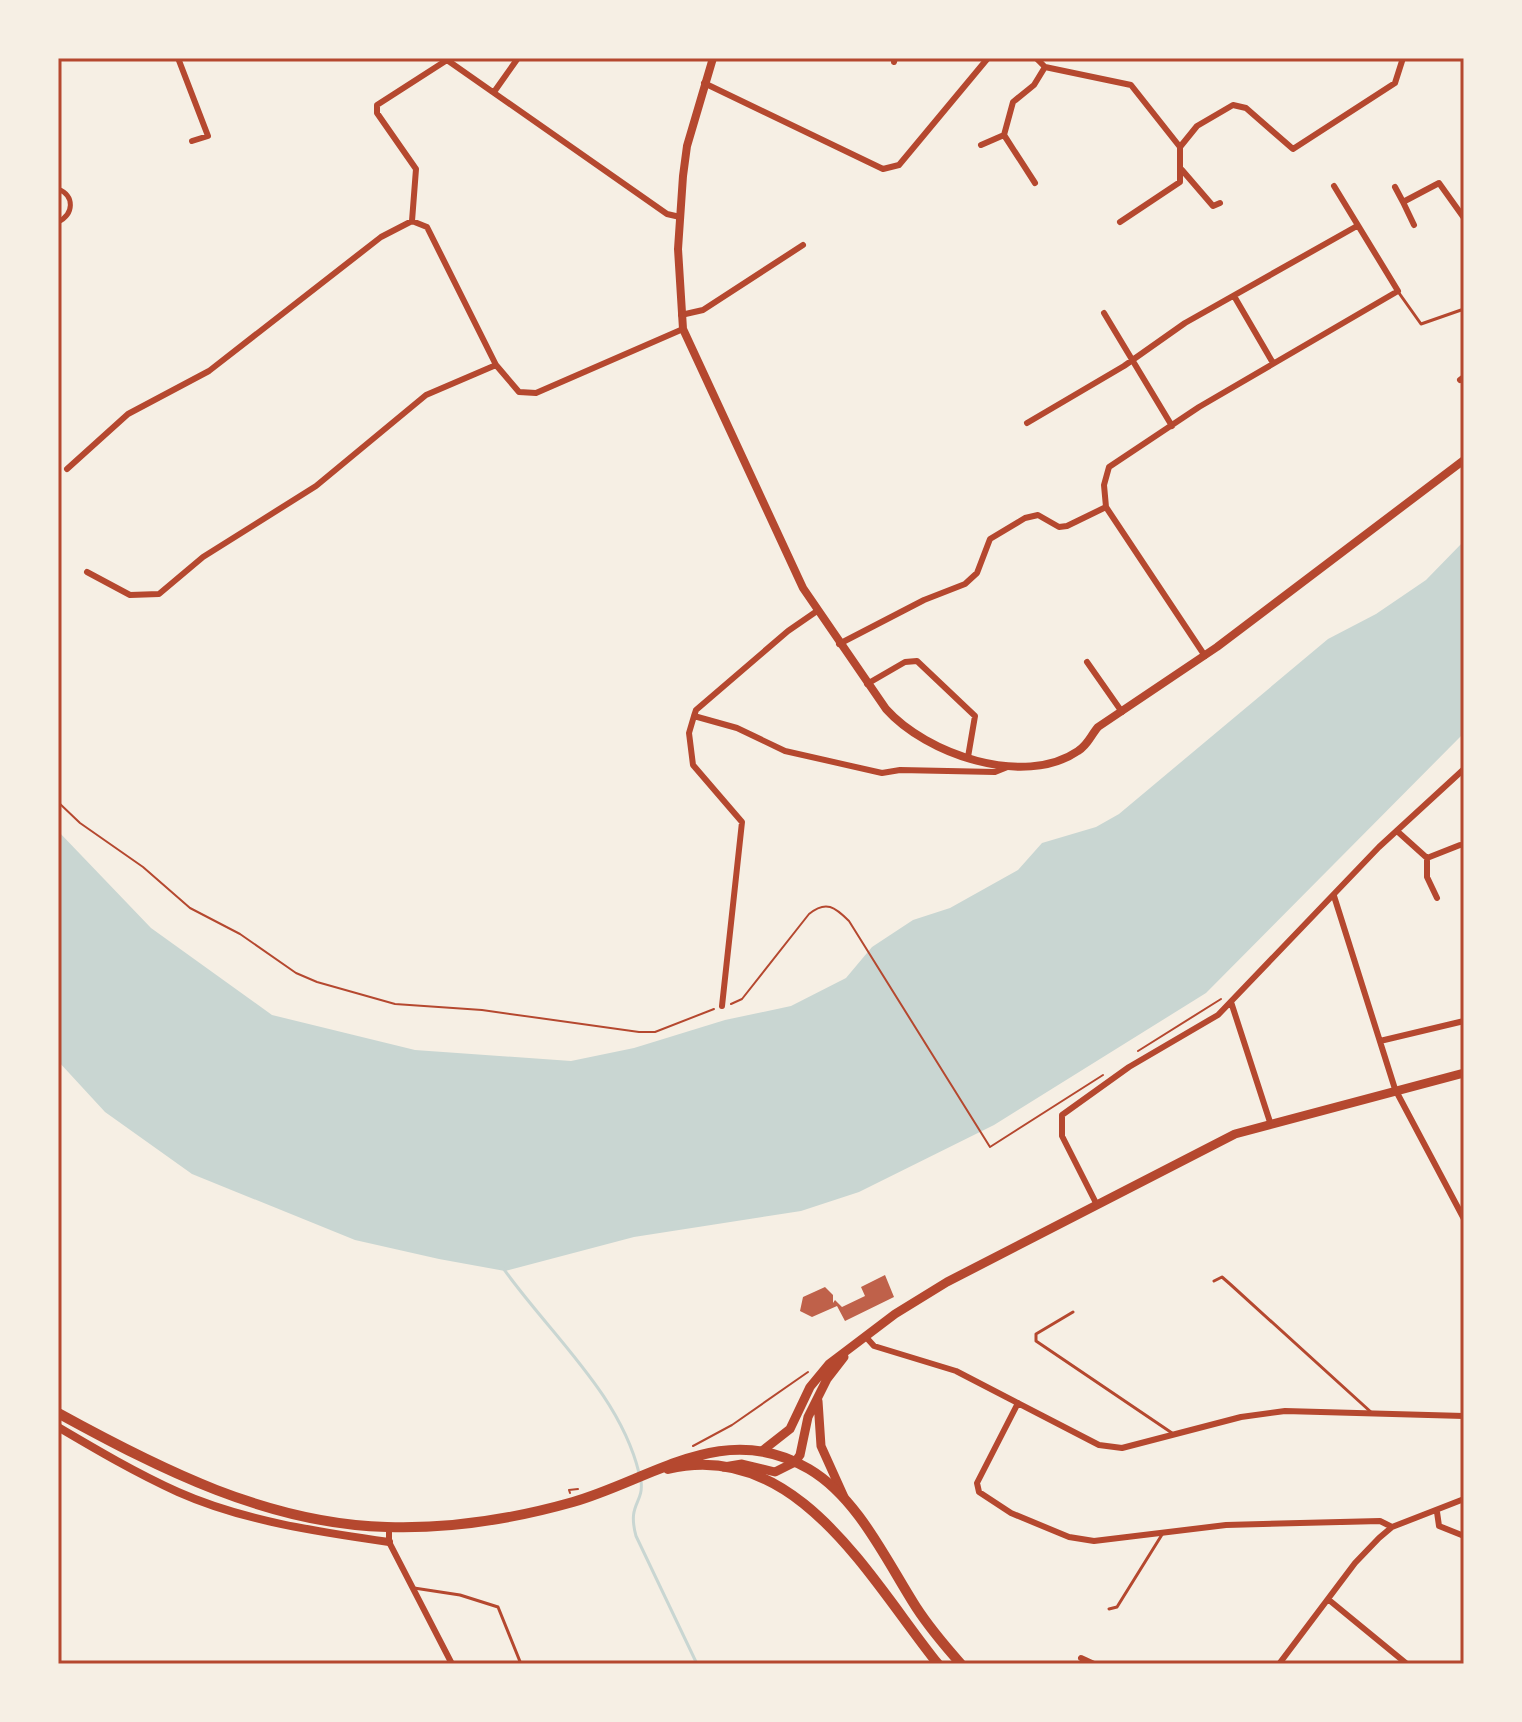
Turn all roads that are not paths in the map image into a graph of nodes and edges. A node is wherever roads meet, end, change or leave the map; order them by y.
1 (178, 58) edge
2 (518, 58) edge
3 (713, 58) edge
4 (988, 58) edge
5 (1036, 58) edge
6 (1403, 58) edge
7 (447, 60) edge
8 (1045, 67) junction
9 (704, 83) junction
10 (494, 92) junction
11 (1004, 135) junction
12 (192, 141) dead end
13 (981, 145) dead end
14 (1180, 147) junction
15 (1182, 170) junction
16 (1035, 183) dead end
17 (1334, 186) dead end
18 (1395, 187) dead end
19 (58, 189) edge
20 (1403, 202) junction
21 (1220, 203) dead end
22 (680, 217) junction
23 (1464, 218) edge
24 (412, 221) junction
25 (58, 222) edge
26 (1120, 222) dead end
27 (1414, 225) dead end
28 (1357, 226) junction
29 (803, 245) dead end
30 (1398, 291) junction
31 (1234, 296) junction
32 (1464, 309) edge
33 (1104, 313) dead end
34 (681, 315) junction
35 (683, 329) junction
36 (1132, 358) junction
37 (1273, 363) junction
38 (496, 365) junction
39 (1027, 423) dead end
40 (1172, 426) junction
41 (1464, 460) edge
42 (67, 469) dead end
43 (1106, 507) junction
44 (87, 572) dead end
45 (817, 611) junction
46 (839, 644) junction
47 (1205, 656) junction
48 (1087, 662) dead end
49 (867, 684) junction
50 (1122, 712) junction
51 (694, 716) junction
52 (968, 757) junction
53 (1010, 765) junction
54 (1464, 769) edge
55 (1397, 831) junction
56 (1460, 845) dead end
57 (1427, 858) junction
58 (1334, 896) junction
59 (1437, 898) dead end
60 (1231, 1002) junction
61 (722, 1006) road end
62 (1464, 1021) edge
63 (1380, 1041) junction
64 (1464, 1073) edge
65 (1395, 1089) junction
66 (1270, 1122) junction
67 (1096, 1203) junction
68 (1464, 1219) edge
69 (1214, 1281) dead end
70 (1073, 1312) dead end
71 (865, 1336) junction
72 (853, 1345) junction
73 (818, 1396) junction
74 (1018, 1403) junction
75 (58, 1413) edge
76 (1372, 1413) junction
77 (1464, 1416) edge
78 (58, 1427) edge
79 (1176, 1435) junction
80 (762, 1451) junction
81 (795, 1462) junction
82 (721, 1468) junction
83 (650, 1474) junction
84 (1464, 1499) edge
85 (847, 1503) junction
86 (1437, 1512) junction
87 (389, 1527) junction
88 (1392, 1527) junction
89 (1163, 1533) junction
90 (1464, 1536) edge
91 (389, 1542) junction
92 (411, 1588) junction
93 (1329, 1600) junction
94 (1109, 1609) dead end
95 (1081, 1658) dead end
96 (452, 1664) edge
97 (521, 1664) edge
98 (938, 1664) edge
99 (961, 1664) edge
100 (1094, 1664) edge
101 (1279, 1664) edge
102 (1407, 1664) edge

1 - 12 street
2 - 10 street
3 - 9 street
4 - 9 street
5 - 8 street
6 - 14 street
7 - 10 street
7 - 24 street
8 - 11 street
8 - 14 street
9 - 22 street
10 - 22 street
11 - 13 street
11 - 16 street
14 - 15 street
15 - 21 street
15 - 26 street
17 - 28 street
18 - 20 street
19 - 25 street
20 - 23 street
20 - 27 street
22 - 34 street
24 - 38 street
24 - 42 street
28 - 30 street
28 - 31 street
29 - 34 street
30 - 32 lane
30 - 37 street
31 - 36 street
31 - 37 street
33 - 36 street
34 - 35 street
35 - 38 street
35 - 45 street
36 - 39 street
36 - 40 street
37 - 40 street
38 - 44 street
40 - 43 street
41 - 47 street
43 - 46 street
43 - 47 street
45 - 46 street
45 - 51 street
46 - 49 street
47 - 50 street
48 - 50 street
49 - 52 street
49 - 52 street
50 - 53 street
51 - 53 street
51 - 61 street
52 - 53 street
54 - 55 street
55 - 57 street
55 - 58 street
56 - 57 street
57 - 59 street
58 - 60 street
58 - 63 street
60 - 66 street
60 - 67 street
62 - 63 street
63 - 65 street
64 - 65 main road
65 - 66 main road
65 - 68 street
66 - 67 main road
67 - 71 main road
69 - 76 lane
70 - 79 lane
71 - 72 main road
71 - 74 street
72 - 73 main road
72 - 80 main road
73 - 81 main road
73 - 85 main road
74 - 79 street
74 - 89 street
75 - 87 main road
76 - 77 street
76 - 79 street
78 - 91 street
80 - 81 main road
80 - 83 main road
81 - 82 main road
81 - 85 main road
82 - 83 main road
82 - 98 main road
83 - 87 main road
84 - 86 street
85 - 99 main road
86 - 88 street
86 - 90 street
87 - 91 street
88 - 89 street
88 - 93 street
89 - 94 lane
91 - 92 street
92 - 96 street
92 - 97 lane
93 - 101 street
93 - 102 street
95 - 100 street

